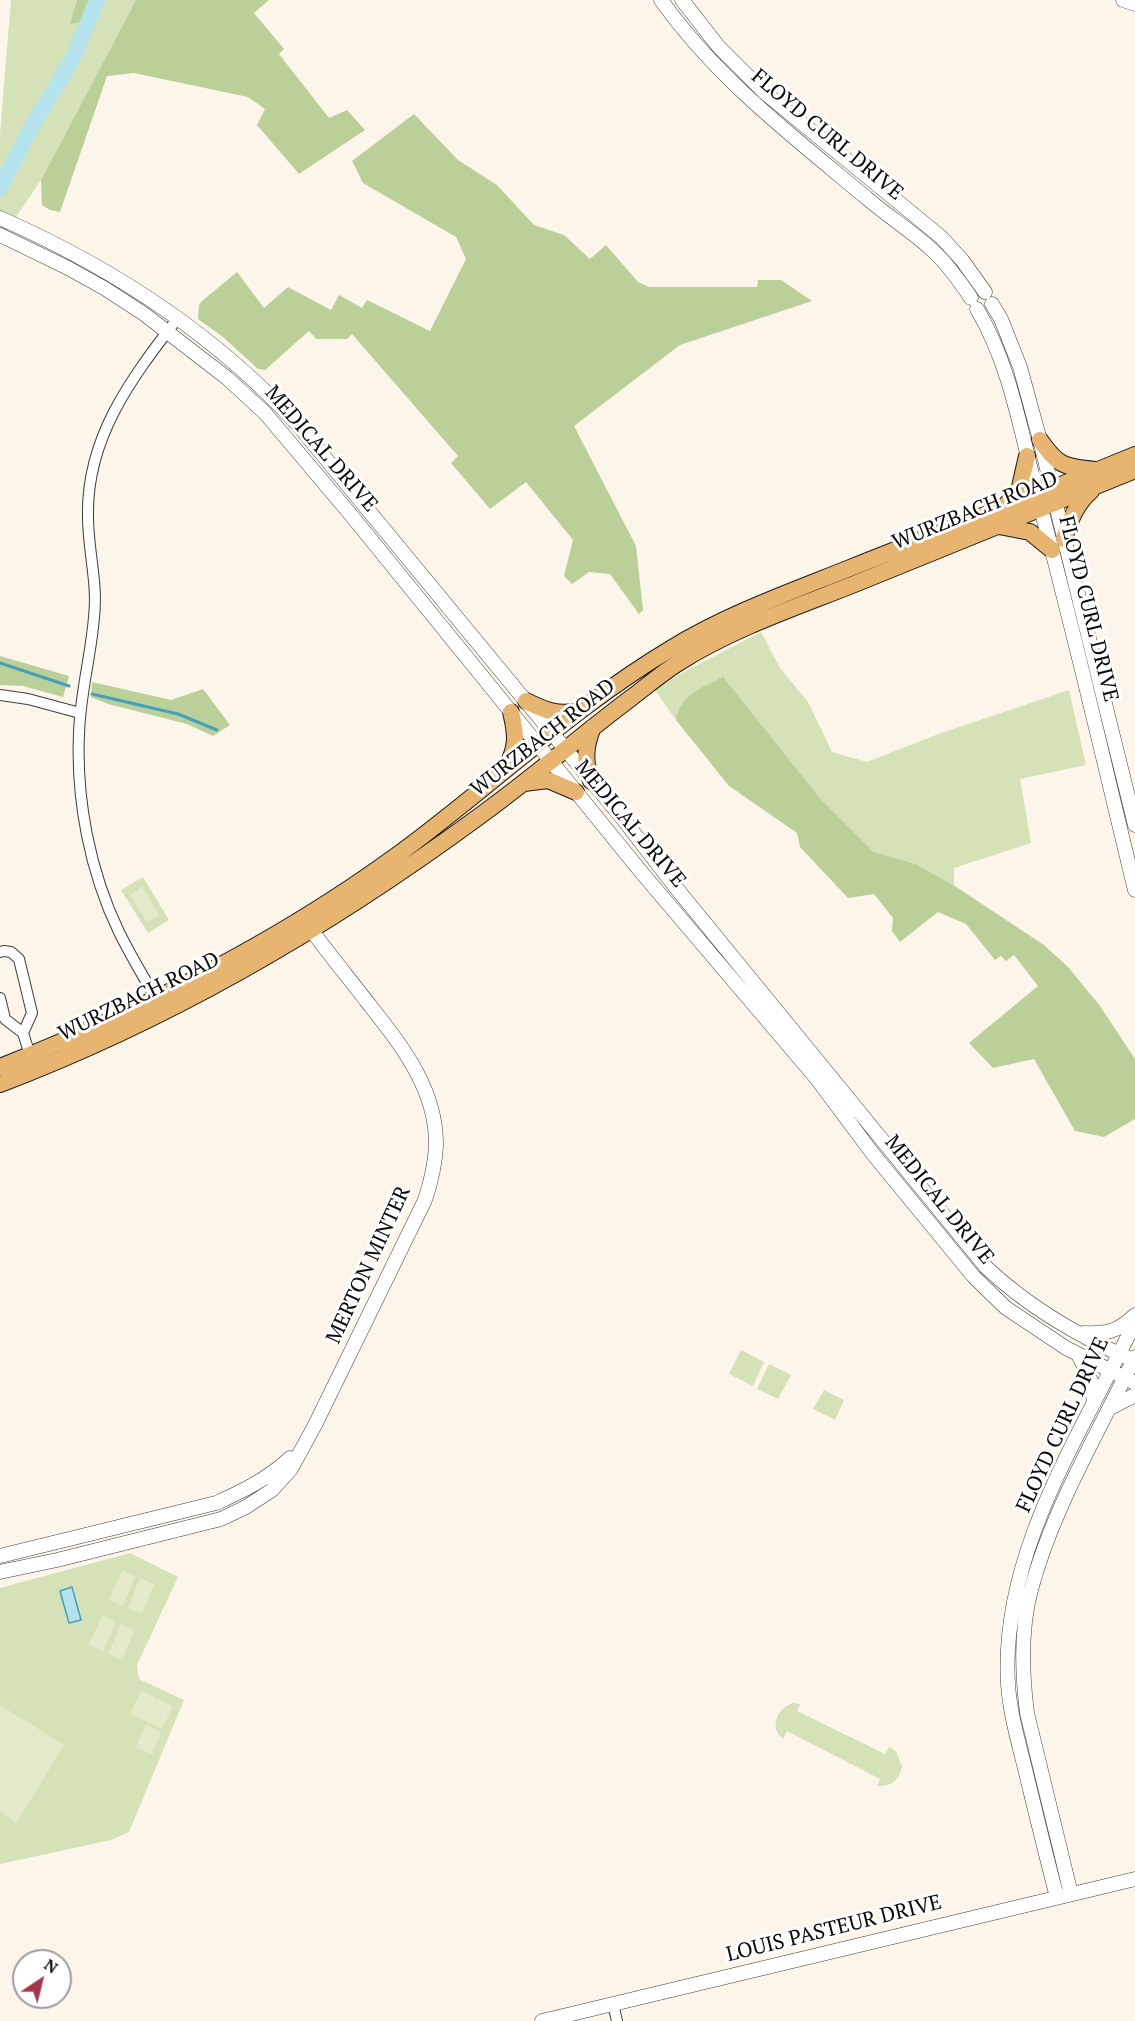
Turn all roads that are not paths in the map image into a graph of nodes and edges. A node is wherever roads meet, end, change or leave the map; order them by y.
1 (661, 0) edge
2 (682, 0) edge
3 (1123, 0) edge
4 (1135, 4) edge
5 (819, 138) junction
6 (809, 150) junction
7 (0, 218) edge
8 (0, 235) edge
9 (962, 260) junction
10 (950, 268) junction
11 (177, 319) junction
12 (167, 332) junction
13 (1040, 440) junction
14 (1135, 455) edge
15 (1028, 456) junction
16 (1135, 471) edge
17 (1096, 478) junction
18 (1046, 499) junction
19 (1004, 507) junction
20 (998, 526) junction
21 (1058, 544) junction
22 (0, 695) edge
23 (526, 701) junction
24 (582, 710) junction
25 (511, 712) junction
26 (80, 713) junction
27 (594, 726) junction
28 (552, 734) junction
29 (537, 746) junction
30 (565, 749) junction
31 (550, 761) junction
32 (505, 772) junction
33 (591, 781) junction
34 (524, 783) junction
35 (576, 792) junction
36 (1135, 825) edge
37 (1135, 890) edge
38 (306, 924) junction
39 (0, 952) edge
40 (0, 998) edge
41 (160, 1006) junction
42 (22, 1034) junction
43 (30, 1055) junction
44 (0, 1067) edge
45 (0, 1084) edge
46 (920, 1186) junction
47 (908, 1196) junction
48 (1135, 1315) edge
49 (1135, 1322) edge
50 (1081, 1333) junction
51 (1078, 1354) junction
52 (1119, 1354) junction
53 (1134, 1359) edge
54 (1110, 1371) junction
55 (1130, 1381) edge
56 (1135, 1395) edge
57 (1094, 1403) junction
58 (1108, 1409) junction
59 (303, 1446) junction
60 (0, 1556) edge
61 (0, 1572) edge
62 (1135, 1879) edge
63 (1071, 1894) junction
64 (1057, 1897) junction
65 (613, 2004) junction
66 (542, 2021) edge
67 (617, 2021) edge

1 - 6 street, FLOYD CURL DRIVE
2 - 5 street, FLOYD CURL DRIVE
3 - 4 street
5 - 6 street
5 - 9 street, FLOYD CURL DRIVE
6 - 10 street, FLOYD CURL DRIVE
7 - 11 street, MEDICAL DRIVE
8 - 12 street, MEDICAL DRIVE
9 - 10 street
9 - 13 street, FLOYD CURL DRIVE
10 - 15 street, FLOYD CURL DRIVE
11 - 12 street
11 - 23 street, MEDICAL DRIVE
12 - 25 street, MEDICAL DRIVE
12 - 26 street
13 - 17 main road
13 - 18 street, FLOYD CURL DRIVE
14 - 17 main road, WURZBACH ROAD
15 - 18 street, FLOYD CURL DRIVE
15 - 19 main road
16 - 17 main road, WURZBACH ROAD
17 - 18 main road, WURZBACH ROAD
17 - 21 main road
18 - 19 main road, WURZBACH ROAD
18 - 20 main road, WURZBACH ROAD
18 - 21 street, FLOYD CURL DRIVE
19 - 24 main road, WURZBACH ROAD
20 - 21 main road
20 - 27 main road, WURZBACH ROAD
21 - 36 street, FLOYD CURL DRIVE
21 - 37 street, FLOYD CURL DRIVE
22 - 26 street
23 - 24 main road
23 - 28 street, MEDICAL DRIVE
24 - 28 main road, WURZBACH ROAD
25 - 29 street, MEDICAL DRIVE
25 - 32 main road
26 - 41 street
27 - 30 main road, WURZBACH ROAD
27 - 33 main road
28 - 29 main road, WURZBACH ROAD
28 - 30 street, MEDICAL DRIVE
29 - 31 street, MEDICAL DRIVE
29 - 32 main road, WURZBACH ROAD
30 - 31 main road, WURZBACH ROAD
30 - 33 street, MEDICAL DRIVE
31 - 34 main road, WURZBACH ROAD
31 - 35 street, MEDICAL DRIVE
32 - 38 main road, WURZBACH ROAD
33 - 46 street, MEDICAL DRIVE
34 - 35 main road
34 - 38 main road, WURZBACH ROAD
35 - 47 street, MEDICAL DRIVE
38 - 41 main road, WURZBACH ROAD
38 - 59 street, MERTON MINTER
39 - 42 street
40 - 42 street
41 - 43 main road, WURZBACH ROAD
41 - 45 main road, WURZBACH ROAD
42 - 43 street
43 - 44 main road, WURZBACH ROAD
46 - 47 street
46 - 50 street, MEDICAL DRIVE
47 - 51 street, MEDICAL DRIVE
48 - 50 street
49 - 52 street, FLOYD CURL DRIVE
50 - 52 street, MEDICAL DRIVE
51 - 54 street, MEDICAL DRIVE
51 - 57 street
52 - 53 street, MEDICAL DRIVE
52 - 54 street, FLOYD CURL DRIVE
53 - 55 street, FLOYD CURL DRIVE
54 - 55 street, MEDICAL DRIVE
54 - 57 street, FLOYD CURL DRIVE
55 - 58 street, FLOYD CURL DRIVE
56 - 58 street
57 - 64 street, FLOYD CURL DRIVE
58 - 63 street, FLOYD CURL DRIVE
59 - 60 street, MERTON MINTER
59 - 61 street, MERTON MINTER
62 - 63 street, LOUIS PASTEUR DRIVE
63 - 64 street, LOUIS PASTEUR DRIVE
64 - 65 street, LOUIS PASTEUR DRIVE
65 - 66 street, LOUIS PASTEUR DRIVE
65 - 67 street

